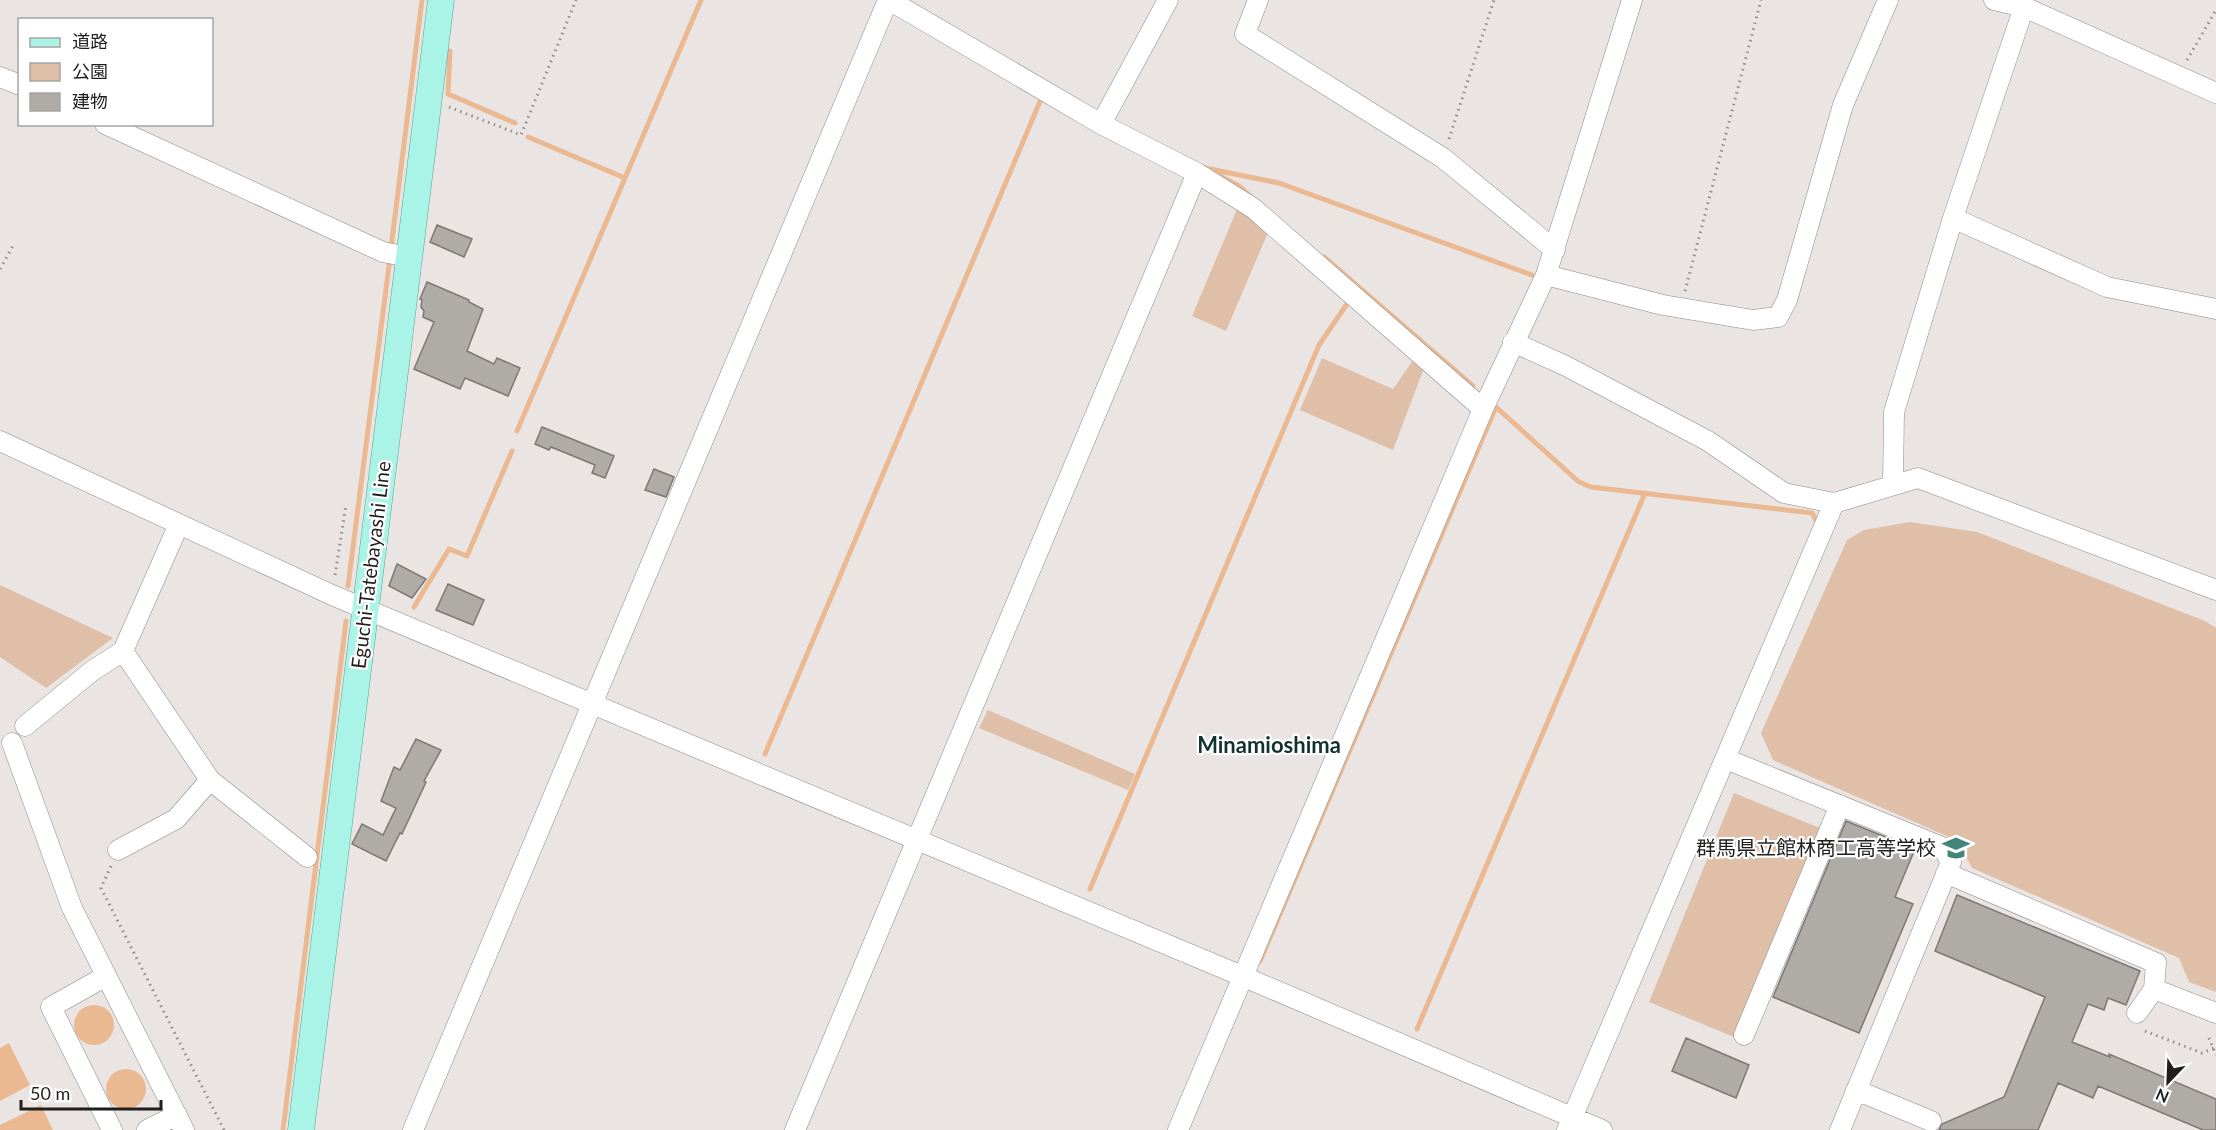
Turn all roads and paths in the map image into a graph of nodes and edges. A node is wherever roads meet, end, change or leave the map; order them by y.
1 (441, 0) edge
2 (576, 0) edge
3 (888, 0) edge
4 (1168, 0) edge
5 (1258, 0) edge
6 (1494, 0) edge
7 (1632, 0) edge
8 (1761, 0) edge
9 (1888, 0) edge
10 (1994, 0) edge
11 (2025, 7) junction
12 (2216, 10) edge
13 (2178, 75) junction
14 (0, 76) edge
15 (18, 85) edge
16 (2216, 93) edge
17 (428, 98) junction
18 (1101, 124) junction
19 (109, 126) edge
20 (1443, 158) junction
21 (1197, 173) junction
22 (1953, 218) junction
23 (13, 246) dead end
24 (1555, 250) junction
25 (408, 257) junction
26 (0, 269) edge
27 (1546, 275) junction
28 (1681, 308) junction
29 (2216, 309) edge
30 (1513, 342) junction
31 (1483, 409) junction
32 (0, 441) edge
33 (1893, 484) junction
34 (1834, 503) junction
35 (346, 505) dead end
36 (179, 524) junction
37 (2216, 590) edge
38 (332, 595) junction
39 (366, 609) junction
40 (123, 651) junction
41 (592, 704) junction
42 (25, 726) dead end
43 (12, 743) dead end
44 (1726, 759) junction
45 (210, 780) junction
46 (1840, 805) junction
47 (916, 840) junction
48 (118, 850) joint
49 (307, 857) dead end
50 (1946, 873) junction
51 (1242, 975) junction
52 (106, 976) junction
53 (2154, 988) junction
54 (2137, 1013) joint
55 (2216, 1013) edge
56 (1744, 1035) dead end
57 (2210, 1038) dead end
58 (2214, 1048) junction
59 (2216, 1054) edge
60 (1856, 1090) junction
61 (1931, 1121) dead end
62 (180, 1123) edge
63 (1569, 1124) edge
64 (112, 1130) edge
65 (147, 1130) edge
66 (224, 1130) edge
67 (301, 1130) edge
68 (413, 1130) edge
69 (795, 1130) edge
70 (1178, 1130) edge
71 (1602, 1130) edge
72 (1840, 1130) edge

1 - 17 main road, Eguchi-Tatebayashi Line
2 - 17 path
3 - 18 street
3 - 41 street
4 - 18 street
5 - 20 street
6 - 20 path
7 - 24 street
8 - 28 path
9 - 28 street
10 - 11 street
11 - 13 street
11 - 22 street
12 - 13 path
13 - 16 street
14 - 15 street
17 - 25 main road, Eguchi-Tatebayashi Line
18 - 21 street
19 - 25 street
20 - 24 street
21 - 31 street
21 - 47 street
22 - 29 street
22 - 33 street
23 - 26 path
24 - 27 street
25 - 39 main road, Eguchi-Tatebayashi Line
27 - 28 street
27 - 30 street
30 - 31 street
30 - 34 street
31 - 51 street
32 - 36 street
33 - 34 street
33 - 37 street
34 - 44 street
35 - 38 path
36 - 38 street
36 - 40 street
38 - 39 street
39 - 41 street
39 - 67 main road, Eguchi-Tatebayashi Line
40 - 42 street
40 - 45 street
41 - 47 street
41 - 68 street
43 - 52 street
44 - 46 street
44 - 63 street
45 - 48 street
45 - 49 street
46 - 50 street
46 - 56 street
47 - 51 street
47 - 69 street
48 - 66 path
50 - 53 street
50 - 60 street
51 - 63 street
51 - 70 street
52 - 62 street
52 - 64 street
53 - 54 street
53 - 55 street
54 - 58 path
57 - 58 path
58 - 59 path
60 - 61 street
60 - 72 street
62 - 65 street
63 - 71 street

